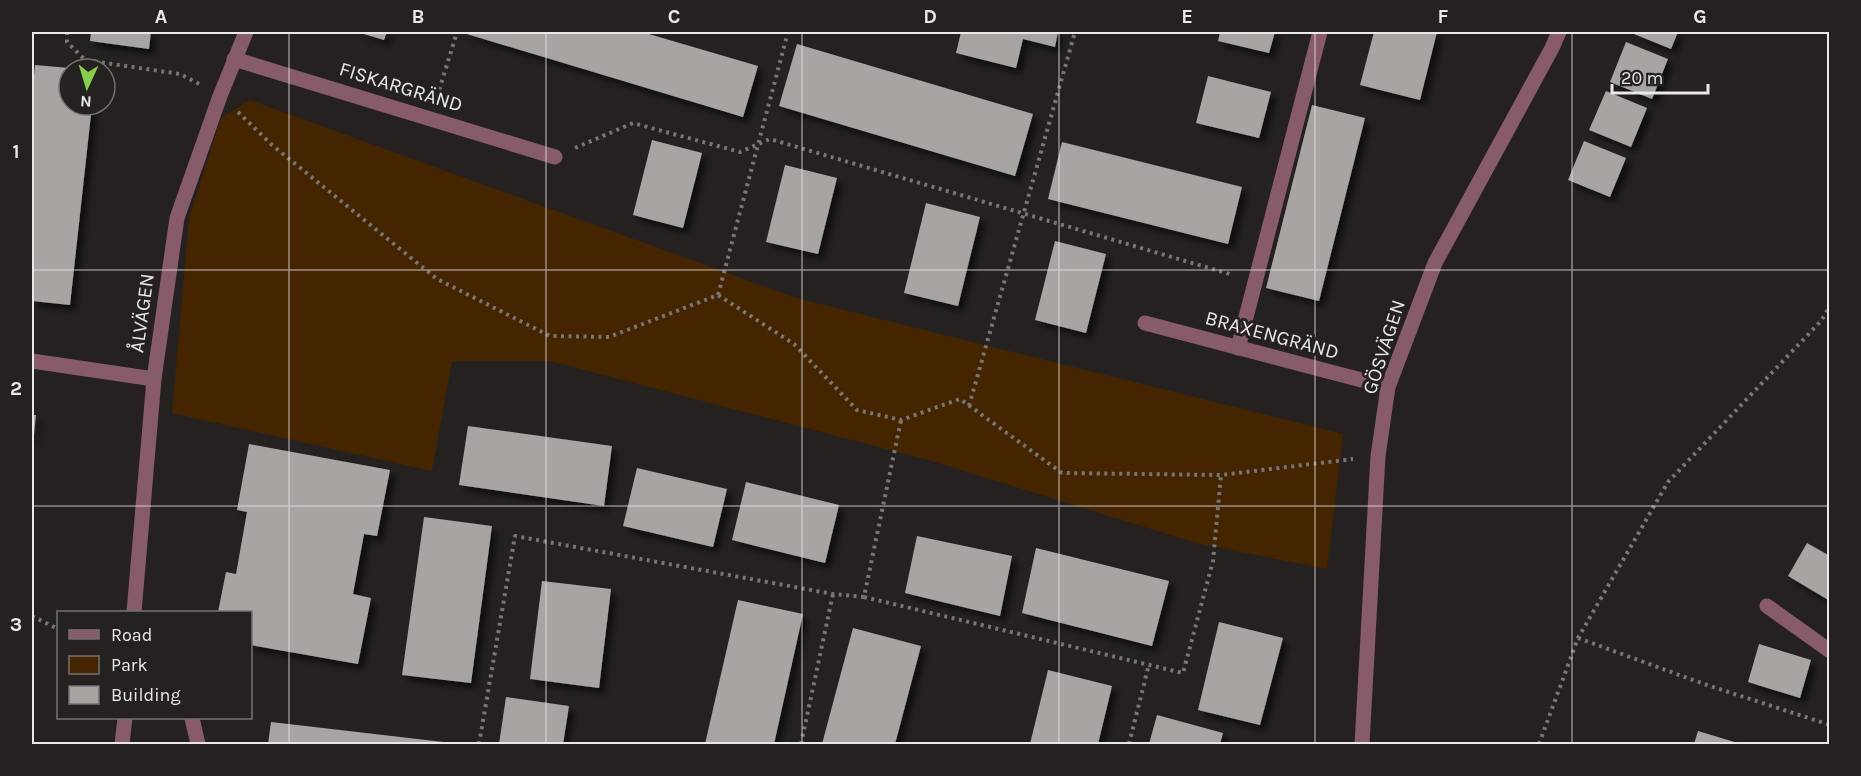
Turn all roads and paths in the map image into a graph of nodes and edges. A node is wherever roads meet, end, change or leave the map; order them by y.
1 (67, 32) edge
2 (246, 32) edge
3 (457, 32) edge
4 (788, 32) edge
5 (1075, 32) edge
6 (1320, 32) edge
7 (1559, 32) edge
8 (234, 59) junction
9 (220, 96) junction
10 (431, 118) junction
11 (758, 145) junction
12 (555, 157) joint
13 (1023, 213) junction
14 (1255, 281) junction
15 (718, 294) junction
16 (1830, 306) edge
17 (1145, 323) dead end
18 (1238, 348) junction
19 (32, 361) edge
20 (154, 379) junction
21 (1388, 387) junction
22 (969, 406) junction
23 (901, 420) junction
24 (1378, 456) junction
25 (1221, 475) junction
26 (833, 594) junction
27 (864, 597) junction
28 (1767, 606) dead end
29 (134, 611) edge
30 (32, 616) edge
31 (57, 628) edge
32 (1578, 638) junction
33 (1830, 651) edge
34 (1149, 664) junction
35 (125, 719) edge
36 (192, 719) edge
37 (1830, 725) edge
38 (122, 744) edge
39 (198, 744) edge
40 (479, 744) edge
41 (801, 744) edge
42 (1129, 744) edge
43 (1362, 744) edge
44 (1539, 744) edge

1 - 9 path
2 - 8 street, ÅLVÄGEN
3 - 10 path
4 - 11 path
5 - 13 path
6 - 14 street
7 - 21 street, GÖSVÄGEN
8 - 9 street, ÅLVÄGEN
8 - 10 street, FISKARGRÄND
9 - 15 path
9 - 20 street, ÅLVÄGEN
10 - 12 street, FISKARGRÄND
11 - 12 path
11 - 13 path
11 - 15 path
13 - 14 path
13 - 22 path
14 - 18 street
15 - 23 path
16 - 32 path
17 - 18 street, BRAXENGRÄND
18 - 21 street, BRAXENGRÄND
19 - 20 street
20 - 29 street, ÅLVÄGEN
21 - 24 street, GÖSVÄGEN
22 - 23 path
22 - 25 path
23 - 27 path
24 - 25 path
24 - 43 street, GÖSVÄGEN
25 - 34 path
26 - 27 path
26 - 40 path
26 - 41 path
27 - 34 path
28 - 33 street
30 - 31 path
32 - 37 path
32 - 44 path
34 - 42 path
35 - 38 street
36 - 39 street

